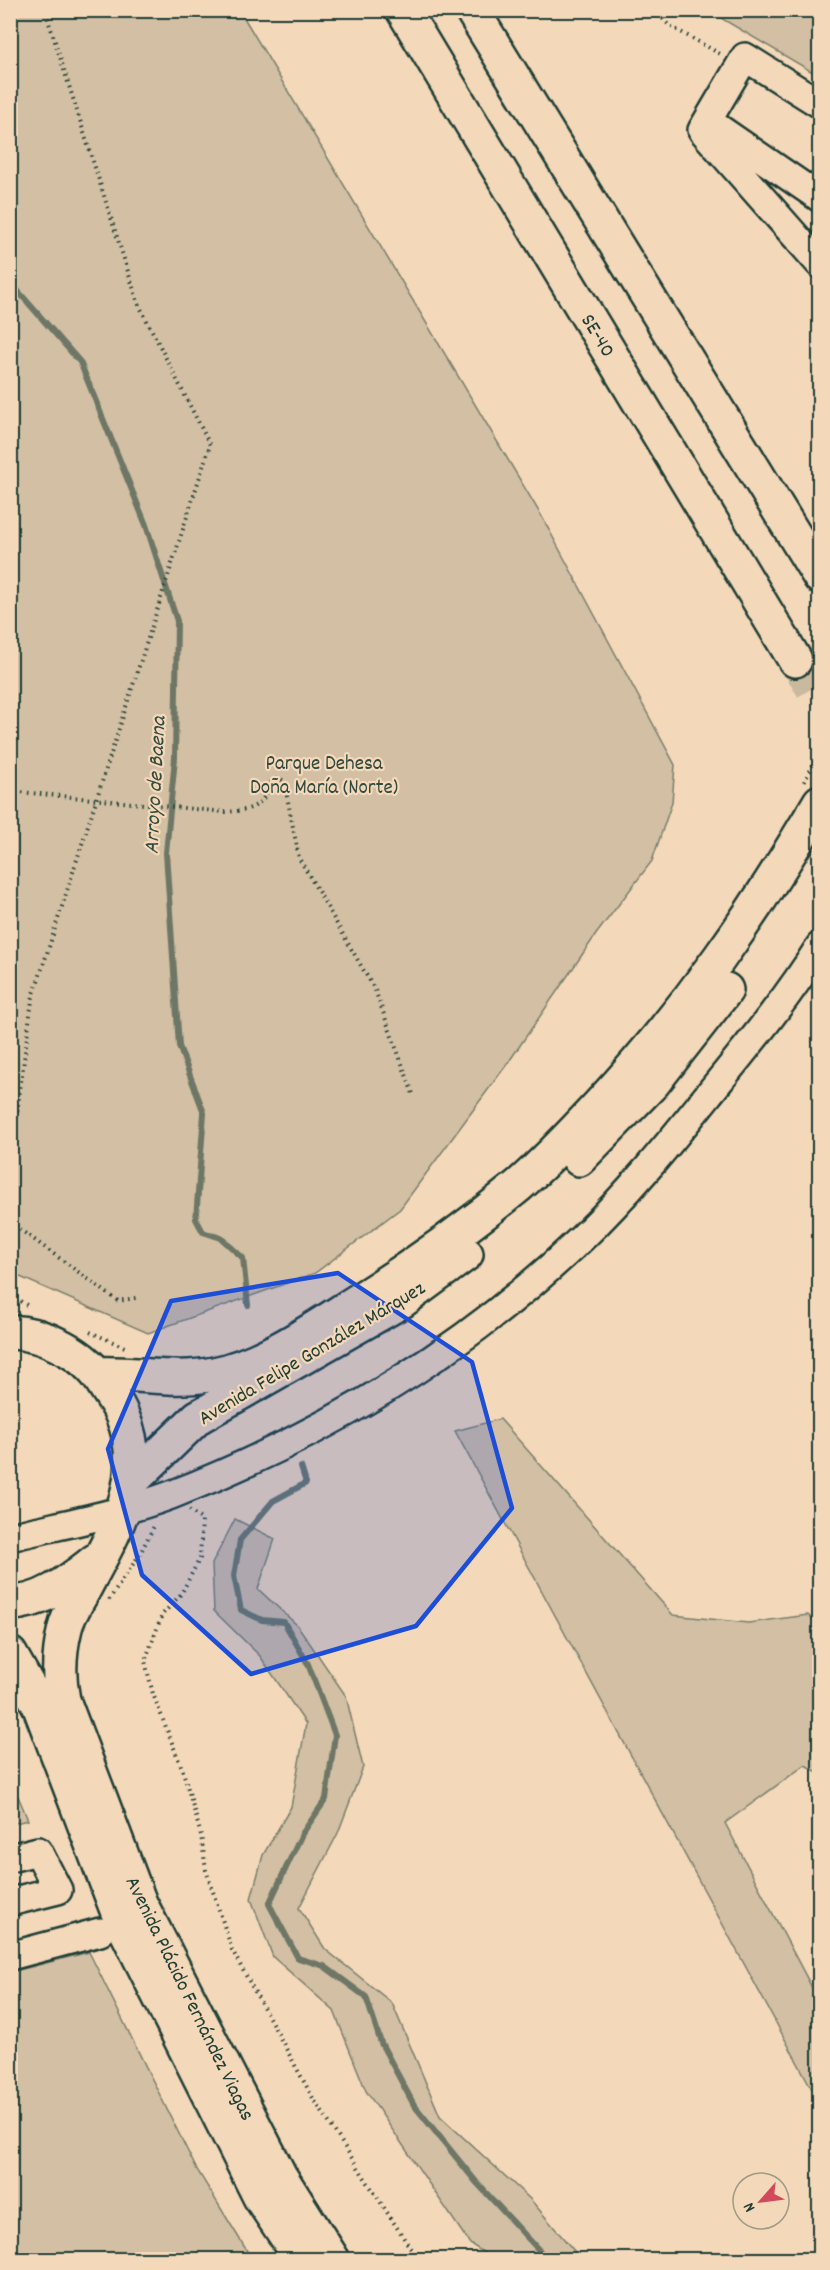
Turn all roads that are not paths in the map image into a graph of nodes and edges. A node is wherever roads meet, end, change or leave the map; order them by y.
1 (403, 10) edge
2 (472, 10) edge
3 (819, 104) edge
4 (708, 121) junction
5 (819, 198) edge
6 (819, 264) edge
7 (819, 577) edge
8 (795, 660) tunnel mouth
9 (812, 792) edge
10 (819, 848) edge
11 (819, 946) edge
12 (18, 1324) edge
13 (98, 1374) junction
14 (128, 1495) junction
15 (10, 1537) edge
16 (101, 1556) junction
17 (10, 1603) edge
18 (10, 1654) edge
19 (10, 1858) edge
20 (10, 1902) edge
21 (100, 1932) dead end
22 (10, 1956) edge
23 (302, 2259) edge
24 (333, 2259) edge

1 - 8 main road, SE-40 / SE-40
2 - 7 main road
3 - 4 street
4 - 5 street
4 - 6 street
9 - 13 main road, Avenida Felipe González Márquez
10 - 14 main road, Avenida Felipe González Márquez
11 - 14 street
12 - 13 main road
13 - 14 main road
14 - 15 street
14 - 16 main road, Avenida Plácido Fernández Viagas
16 - 17 main road
16 - 24 main road, Avenida Plácido Fernández Viagas
18 - 23 main road, Avenida Plácido Fernández Viagas
19 - 20 street
21 - 22 street

